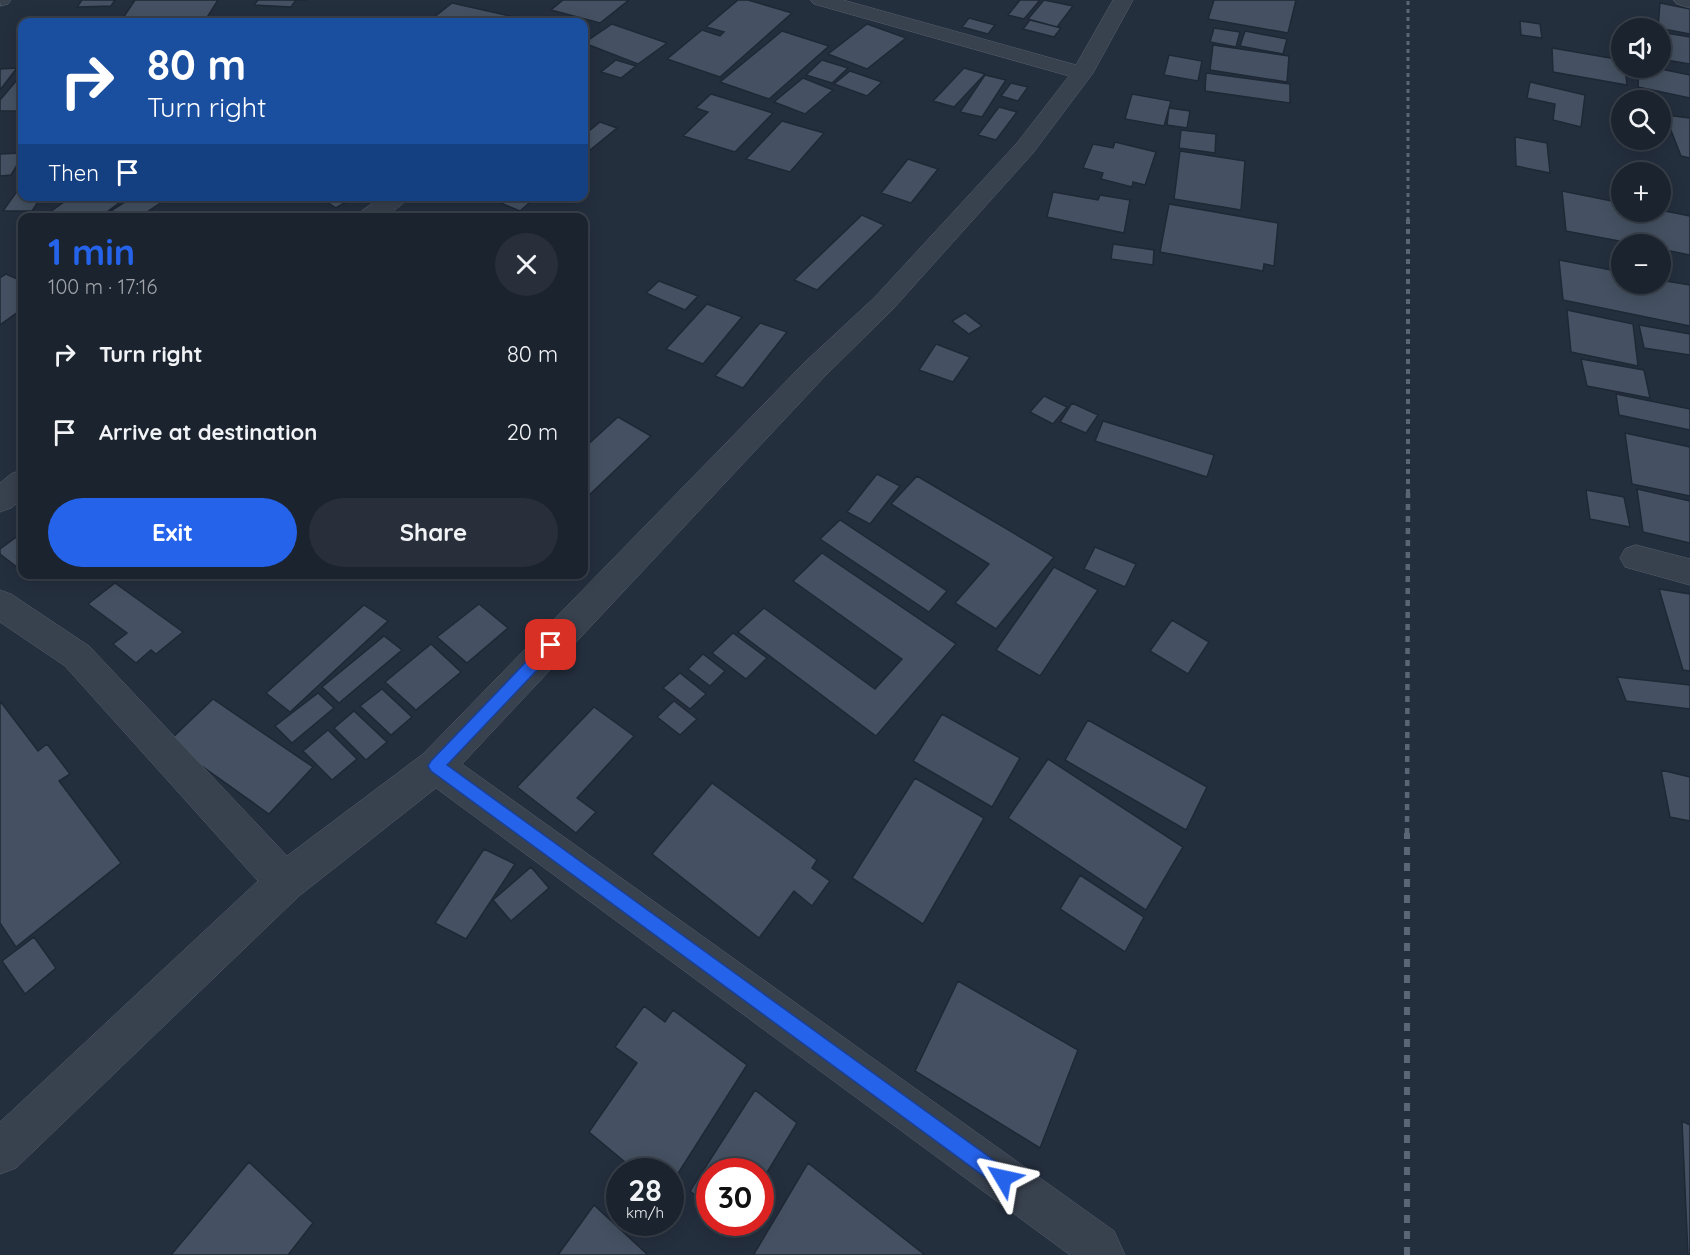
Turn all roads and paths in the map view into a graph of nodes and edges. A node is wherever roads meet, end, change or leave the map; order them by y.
1 (821, 0) edge
2 (1123, 0) edge
3 (1684, 0) edge
4 (1690, 2) edge
5 (1082, 73) junction
6 (393, 201) edge
7 (375, 213) edge
8 (18, 485) edge
9 (0, 501) edge
10 (1636, 558) dead end
11 (1690, 572) edge
12 (0, 604) edge
13 (436, 766) junction
14 (285, 882) junction
15 (0, 1152) edge
16 (1102, 1255) edge

1 - 5 street
2 - 5 street
3 - 4 street
5 - 13 street
6 - 7 street
8 - 9 street
10 - 11 street
12 - 14 street
13 - 14 street
13 - 16 street
14 - 15 street

